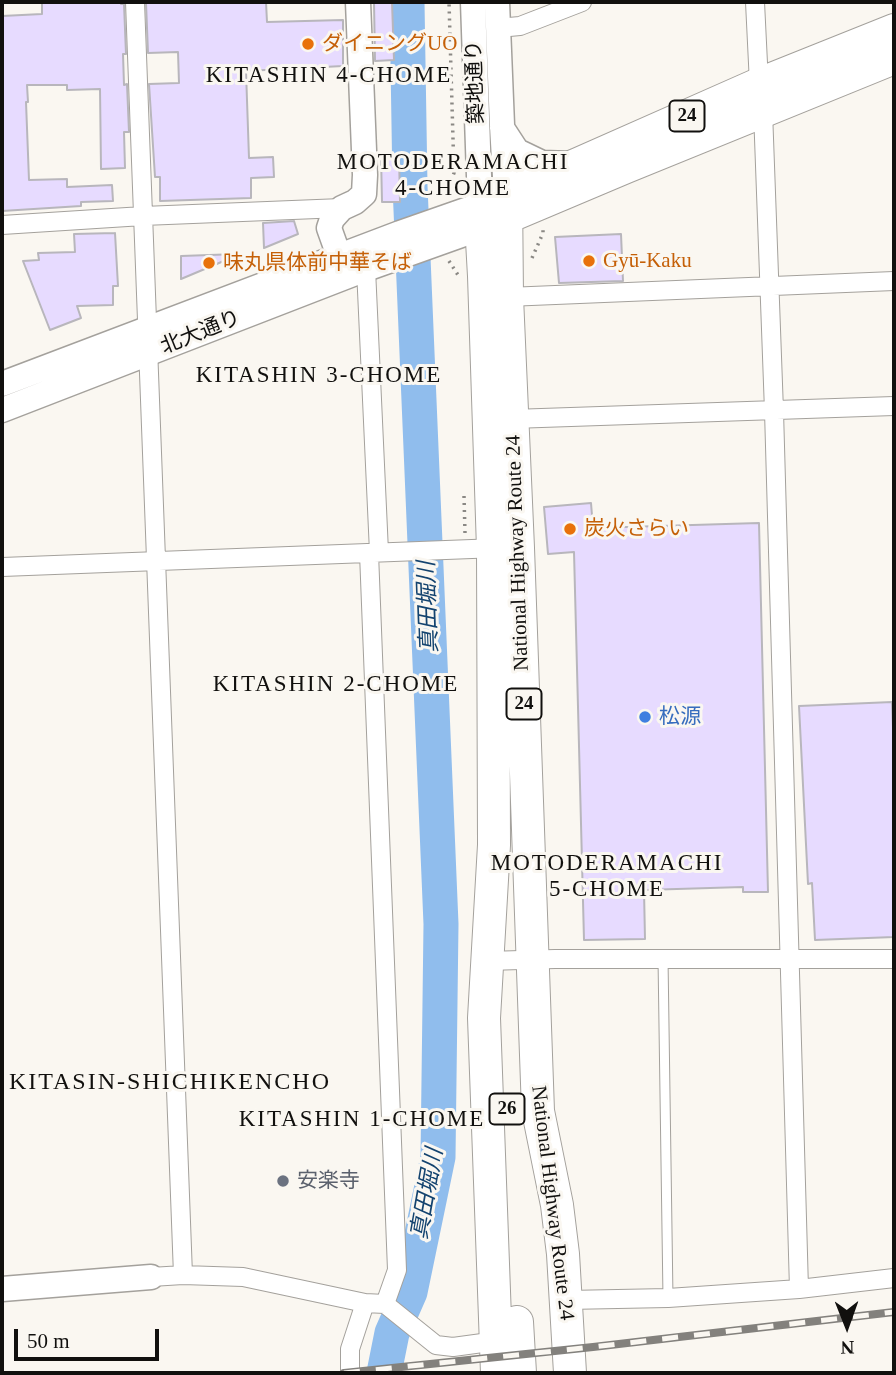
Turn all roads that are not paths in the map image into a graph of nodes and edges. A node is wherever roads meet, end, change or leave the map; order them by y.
1 (135, 2) edge
2 (358, 2) edge
3 (473, 2) edge
4 (497, 2) edge
5 (582, 2) edge
6 (755, 2) edge
7 (498, 27) junction
8 (894, 30) edge
9 (894, 58) edge
10 (761, 98) junction
11 (502, 128) junction
12 (578, 164) junction
13 (342, 208) junction
14 (494, 211) junction
15 (143, 216) junction
16 (2, 225) edge
17 (400, 245) junction
18 (339, 256) junction
19 (366, 269) junction
20 (894, 281) edge
21 (770, 285) junction
22 (507, 298) junction
23 (148, 328) junction
24 (149, 354) junction
25 (2, 384) edge
26 (894, 406) edge
27 (2, 410) edge
28 (774, 411) junction
29 (512, 419) junction
30 (492, 549) junction
31 (374, 553) junction
32 (157, 560) junction
33 (2, 567) edge
34 (663, 958) junction
35 (789, 959) junction
36 (894, 959) edge
37 (533, 960) junction
38 (494, 961) junction
39 (538, 1111) junction
40 (183, 1275) junction
41 (151, 1276) joint
42 (894, 1278) edge
43 (2, 1289) edge
44 (799, 1290) junction
45 (668, 1298) junction
46 (567, 1300) junction
47 (365, 1303) junction
48 (385, 1304) junction
49 (497, 1341) junction
50 (350, 1373) edge
51 (498, 1373) edge
52 (520, 1373) edge
53 (548, 1373) edge
54 (570, 1373) edge

1 - 15 street
2 - 13 street
3 - 14 street, 築地通り
4 - 7 street, 築地通り
5 - 7 street
6 - 10 street
7 - 11 street, 築地通り
8 - 10 highway, 24
9 - 10 highway, 24
10 - 12 highway, 24
10 - 14 highway, 24
10 - 21 street
11 - 12 street
11 - 14 street, 築地通り
12 - 14 highway, 24
13 - 15 street
13 - 18 street
14 - 17 street
14 - 22 highway, National Highway Route 24 / 24
14 - 30 highway, National Highway Route 24 / 24
15 - 16 street
15 - 23 street
17 - 18 street, 北大通り
17 - 19 street, 北大通り
18 - 23 street, 北大通り
19 - 24 street, 北大通り
19 - 31 street
20 - 21 street
21 - 22 street
21 - 28 street
22 - 29 highway, National Highway Route 24 / 24
23 - 24 street
23 - 25 street, 北大通り
24 - 27 street, 北大通り
24 - 32 street
26 - 28 street
28 - 29 street
28 - 35 street
29 - 30 highway, National Highway Route 24 / 24
30 - 31 street
30 - 37 highway, National Highway Route 24 / 24
30 - 38 highway, National Highway Route 24 / 24
31 - 32 street
31 - 48 street
32 - 33 street
32 - 40 street
34 - 35 street
34 - 37 street
34 - 45 lane
35 - 36 street
35 - 44 street
37 - 38 street
37 - 39 highway, National Highway Route 24 / 24
38 - 49 highway, National Highway Route 24 / 24
38 - 52 highway, 26
39 - 46 highway, National Highway Route 24 / 24
39 - 53 highway, 26
40 - 41 street
40 - 47 street
41 - 43 street
42 - 44 street
44 - 45 street
45 - 46 street
46 - 54 highway, National Highway Route 24 / 24
47 - 48 street
47 - 50 street
48 - 49 street
49 - 51 highway, National Highway Route 24 / 24

